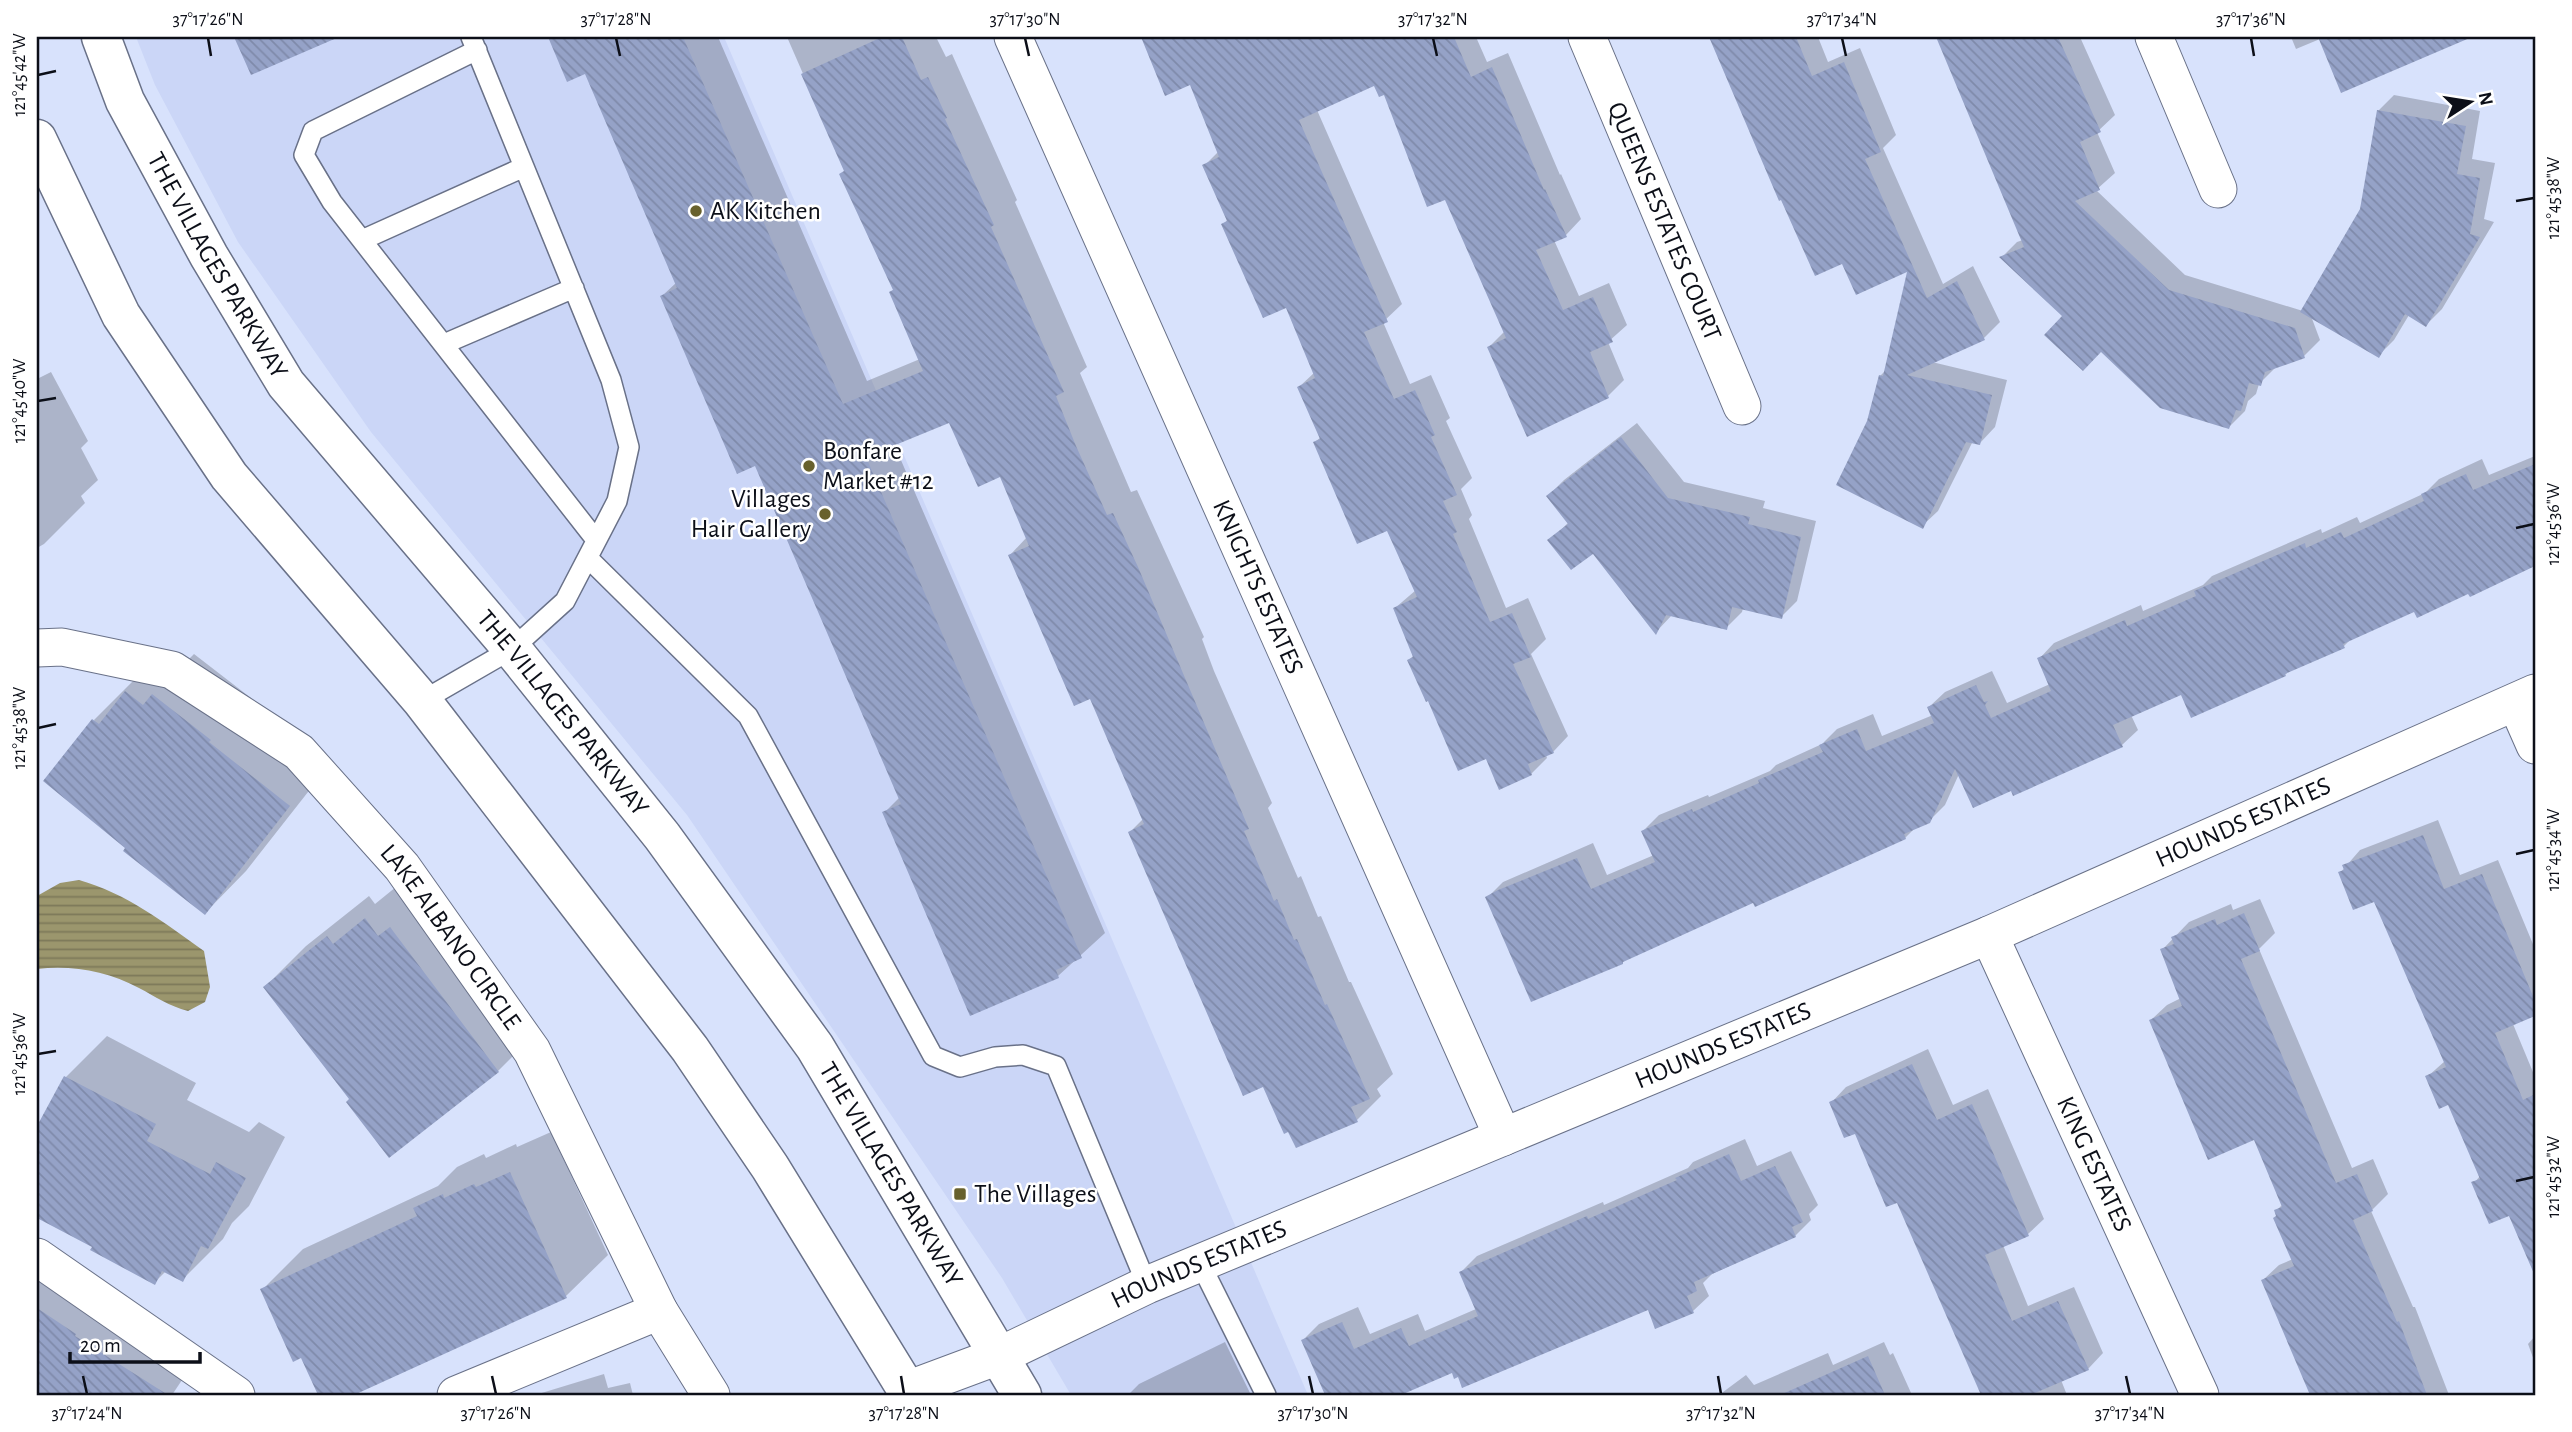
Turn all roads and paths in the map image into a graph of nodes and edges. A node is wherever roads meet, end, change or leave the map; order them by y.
1 (101, 37) edge
2 (1013, 37) edge
3 (1587, 37) edge
4 (2154, 37) edge
5 (474, 44) edge
6 (37, 139) edge
7 (524, 167) junction
8 (2218, 189) dead end
9 (362, 240) junction
10 (574, 288) junction
11 (444, 344) junction
12 (1742, 406) dead end
13 (596, 540) junction
14 (588, 558) junction
15 (37, 648) edge
16 (512, 649) junction
17 (2526, 697) edge
18 (422, 701) junction
19 (2535, 745) edge
20 (1989, 935) junction
21 (1503, 1137) junction
22 (37, 1257) edge
23 (1200, 1263) junction
24 (1147, 1285) junction
25 (659, 1311) junction
26 (1000, 1355) junction
27 (908, 1393) edge
28 (236, 1395) edge
29 (456, 1395) edge
30 (711, 1395) edge
31 (1022, 1395) edge
32 (1266, 1395) edge
33 (2200, 1395) edge

1 - 16 street, THE VILLAGES PARKWAY
2 - 21 street, KNIGHTS ESTATES
3 - 12 street, QUEENS ESTATES COURT
4 - 8 street
5 - 7 lane
5 - 9 lane
6 - 18 street
7 - 9 lane
7 - 10 lane
9 - 11 lane
10 - 11 lane
10 - 13 lane
11 - 13 lane
13 - 14 lane
14 - 16 lane
14 - 24 lane
15 - 25 street, LAKE ALBANO CIRCLE
16 - 18 lane
16 - 26 street, THE VILLAGES PARKWAY
17 - 19 street
17 - 20 street, HOUNDS ESTATES
18 - 27 street
20 - 21 street, HOUNDS ESTATES
20 - 33 street, KING ESTATES
21 - 23 street, HOUNDS ESTATES
22 - 28 street
23 - 24 street, HOUNDS ESTATES
23 - 32 lane
24 - 26 street, HOUNDS ESTATES
25 - 29 street
25 - 30 street, LAKE ALBANO CIRCLE
26 - 27 street, HOUNDS ESTATES
26 - 31 street, THE VILLAGES PARKWAY

